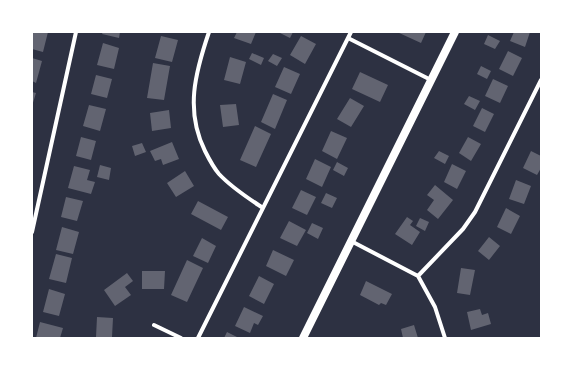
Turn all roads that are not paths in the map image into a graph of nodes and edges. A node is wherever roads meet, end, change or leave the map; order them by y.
1 (76, 32) edge
2 (209, 32) edge
3 (351, 32) edge
4 (455, 32) edge
5 (348, 38) junction
6 (431, 80) junction
7 (541, 80) edge
8 (263, 208) junction
9 (32, 232) edge
10 (351, 241) junction
11 (418, 276) junction
12 (154, 325) dead end
13 (181, 338) edge
14 (198, 338) edge
15 (303, 338) edge
16 (445, 338) edge

1 - 9 street
2 - 8 street
3 - 5 street
4 - 6 main road
5 - 6 street
5 - 8 street
6 - 10 main road
7 - 11 street
8 - 14 street
10 - 11 street
10 - 15 main road
11 - 16 street
12 - 13 street

